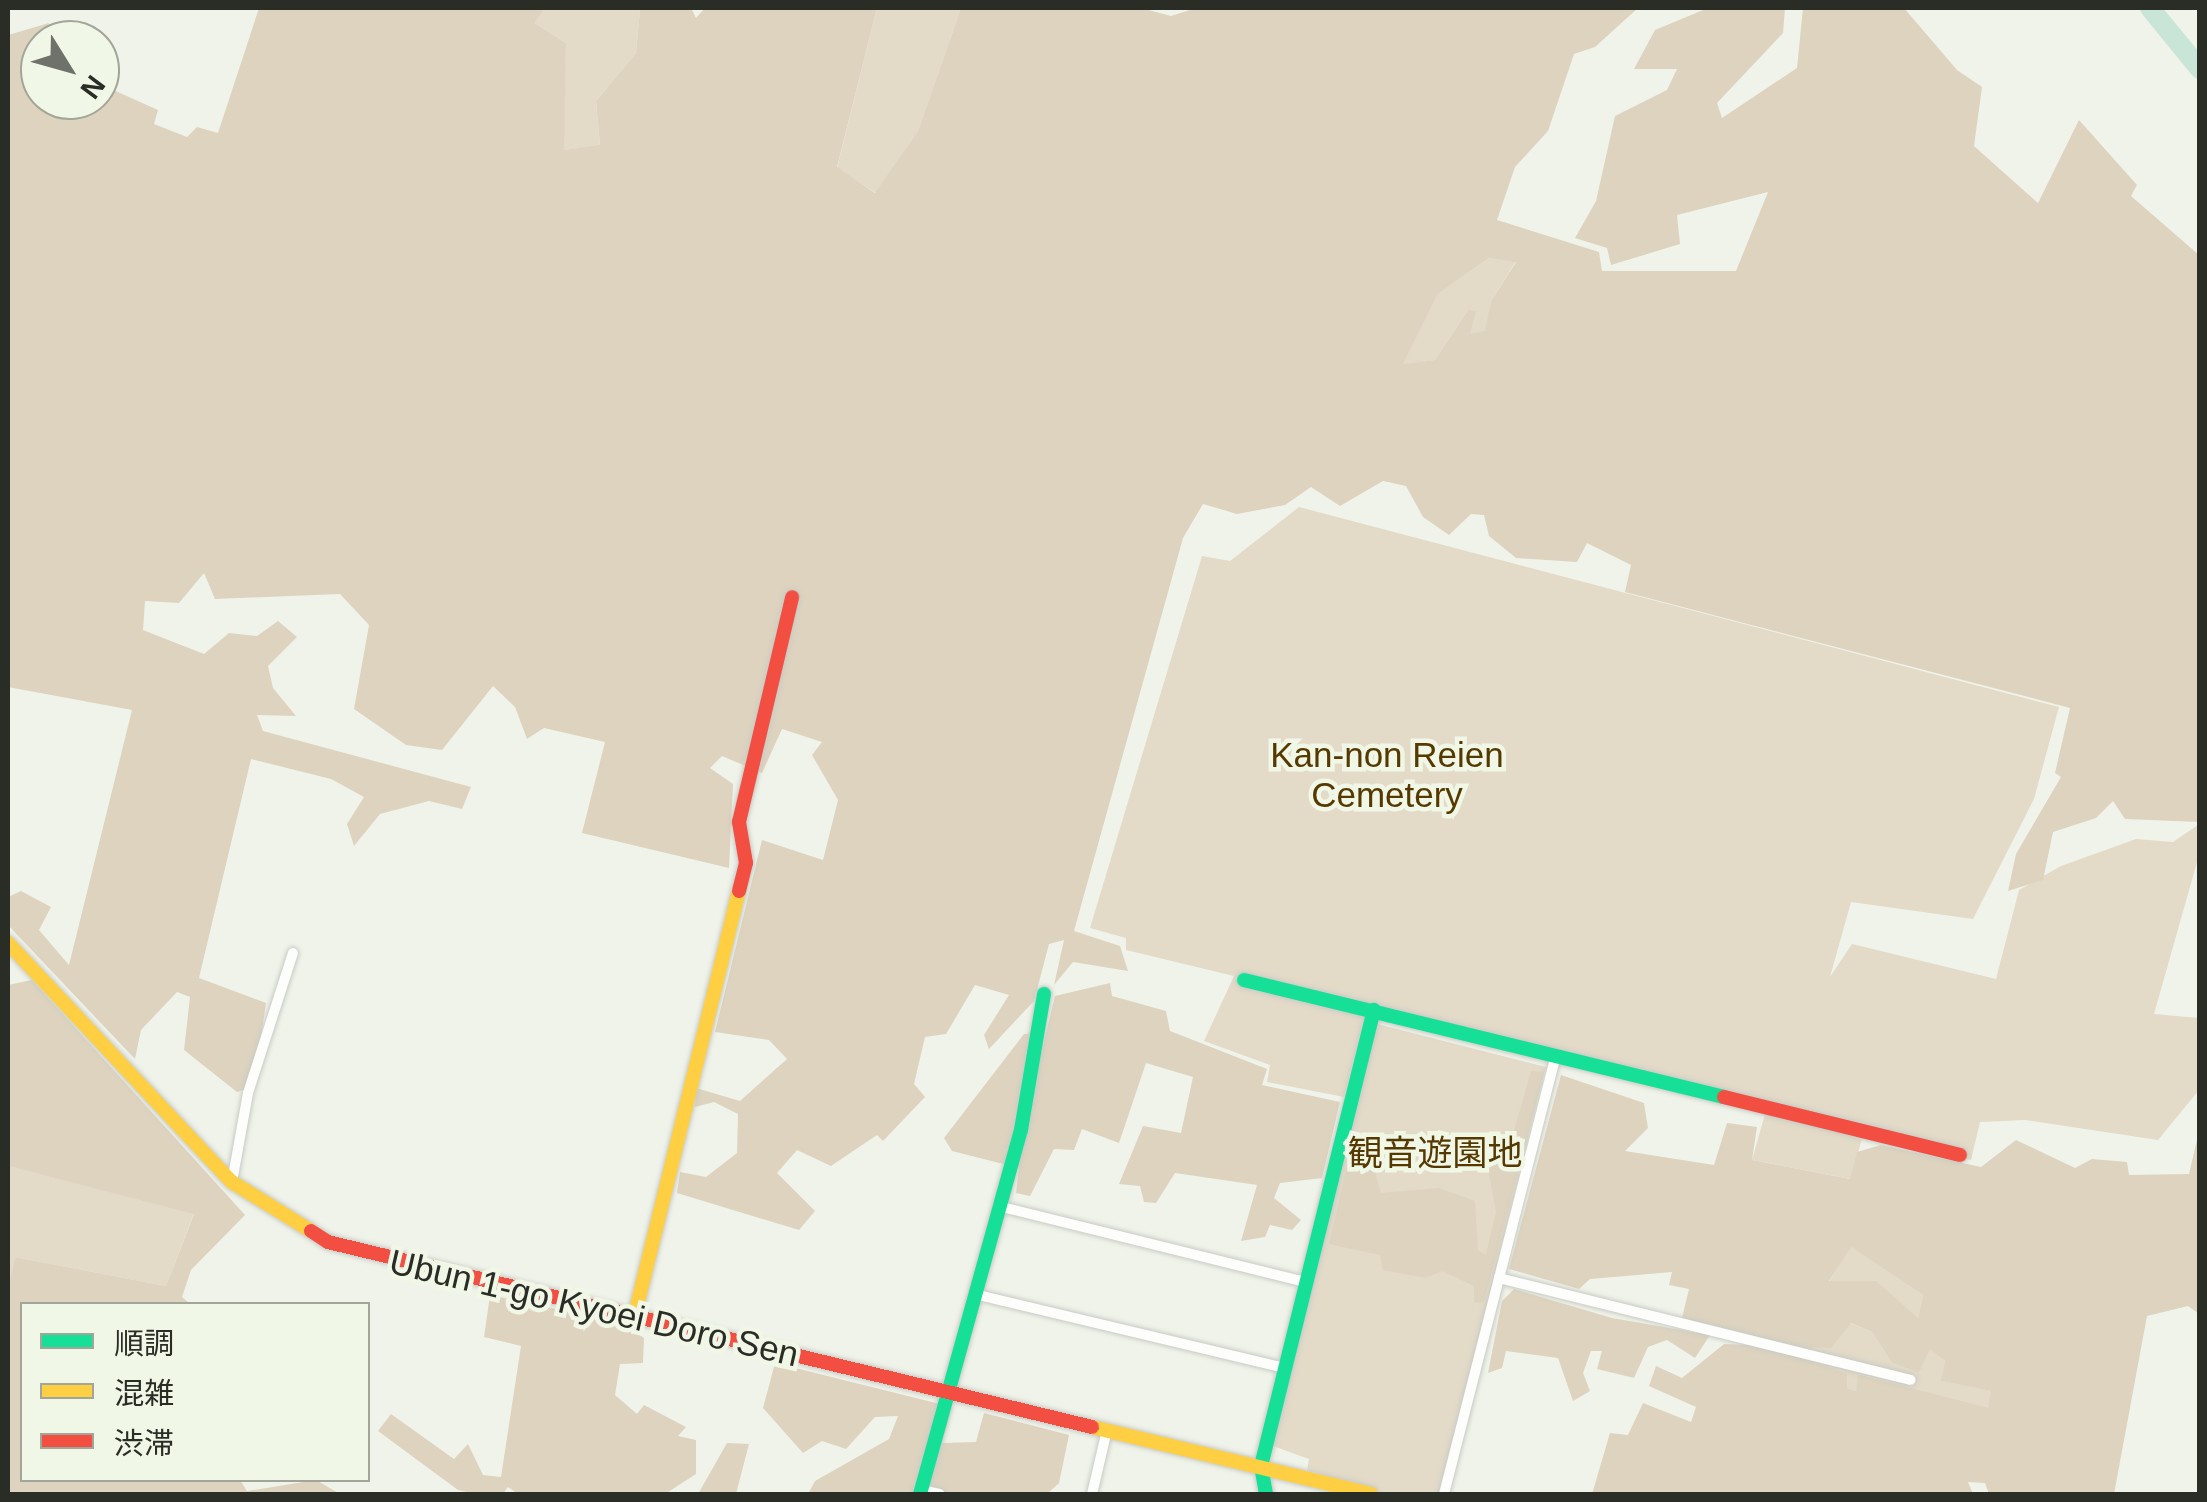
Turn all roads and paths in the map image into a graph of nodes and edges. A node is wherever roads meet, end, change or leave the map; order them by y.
1 (792, 597) dead end
2 (8, 944) edge
3 (292, 953) dead end
4 (1244, 980) dead end
5 (1044, 994) dead end
6 (1374, 1010) junction
7 (1556, 1054) junction
8 (1960, 1155) dead end
9 (232, 1182) junction
10 (997, 1206) junction
11 (1500, 1278) junction
12 (1306, 1282) junction
13 (974, 1294) junction
14 (634, 1318) junction
15 (1285, 1368) junction
16 (1911, 1380) dead end
17 (946, 1392) junction
18 (1107, 1430) junction
19 (1261, 1466) junction
20 (920, 1492) edge
21 (940, 1494) edge
22 (1092, 1494) edge
23 (1266, 1494) edge
24 (1371, 1494) edge
25 (1444, 1494) edge

1 - 14 street
2 - 9 street, Ubun 1-go Kyoei Doro Sen
3 - 9 street
4 - 6 street
5 - 10 street
6 - 7 street
6 - 12 street
7 - 8 street
7 - 11 street
9 - 14 street, Ubun 1-go Kyoei Doro Sen
10 - 12 street
10 - 13 street
11 - 16 street
11 - 25 street
12 - 15 street
13 - 15 street
13 - 17 street
14 - 17 street, Ubun 1-go Kyoei Doro Sen
15 - 19 street
17 - 18 street, Ubun 1-go Kyoei Doro Sen
17 - 20 street
18 - 19 street, Ubun 1-go Kyoei Doro Sen
18 - 22 street
19 - 23 street
19 - 24 street, Ubun 1-go Kyoei Doro Sen
20 - 21 street

